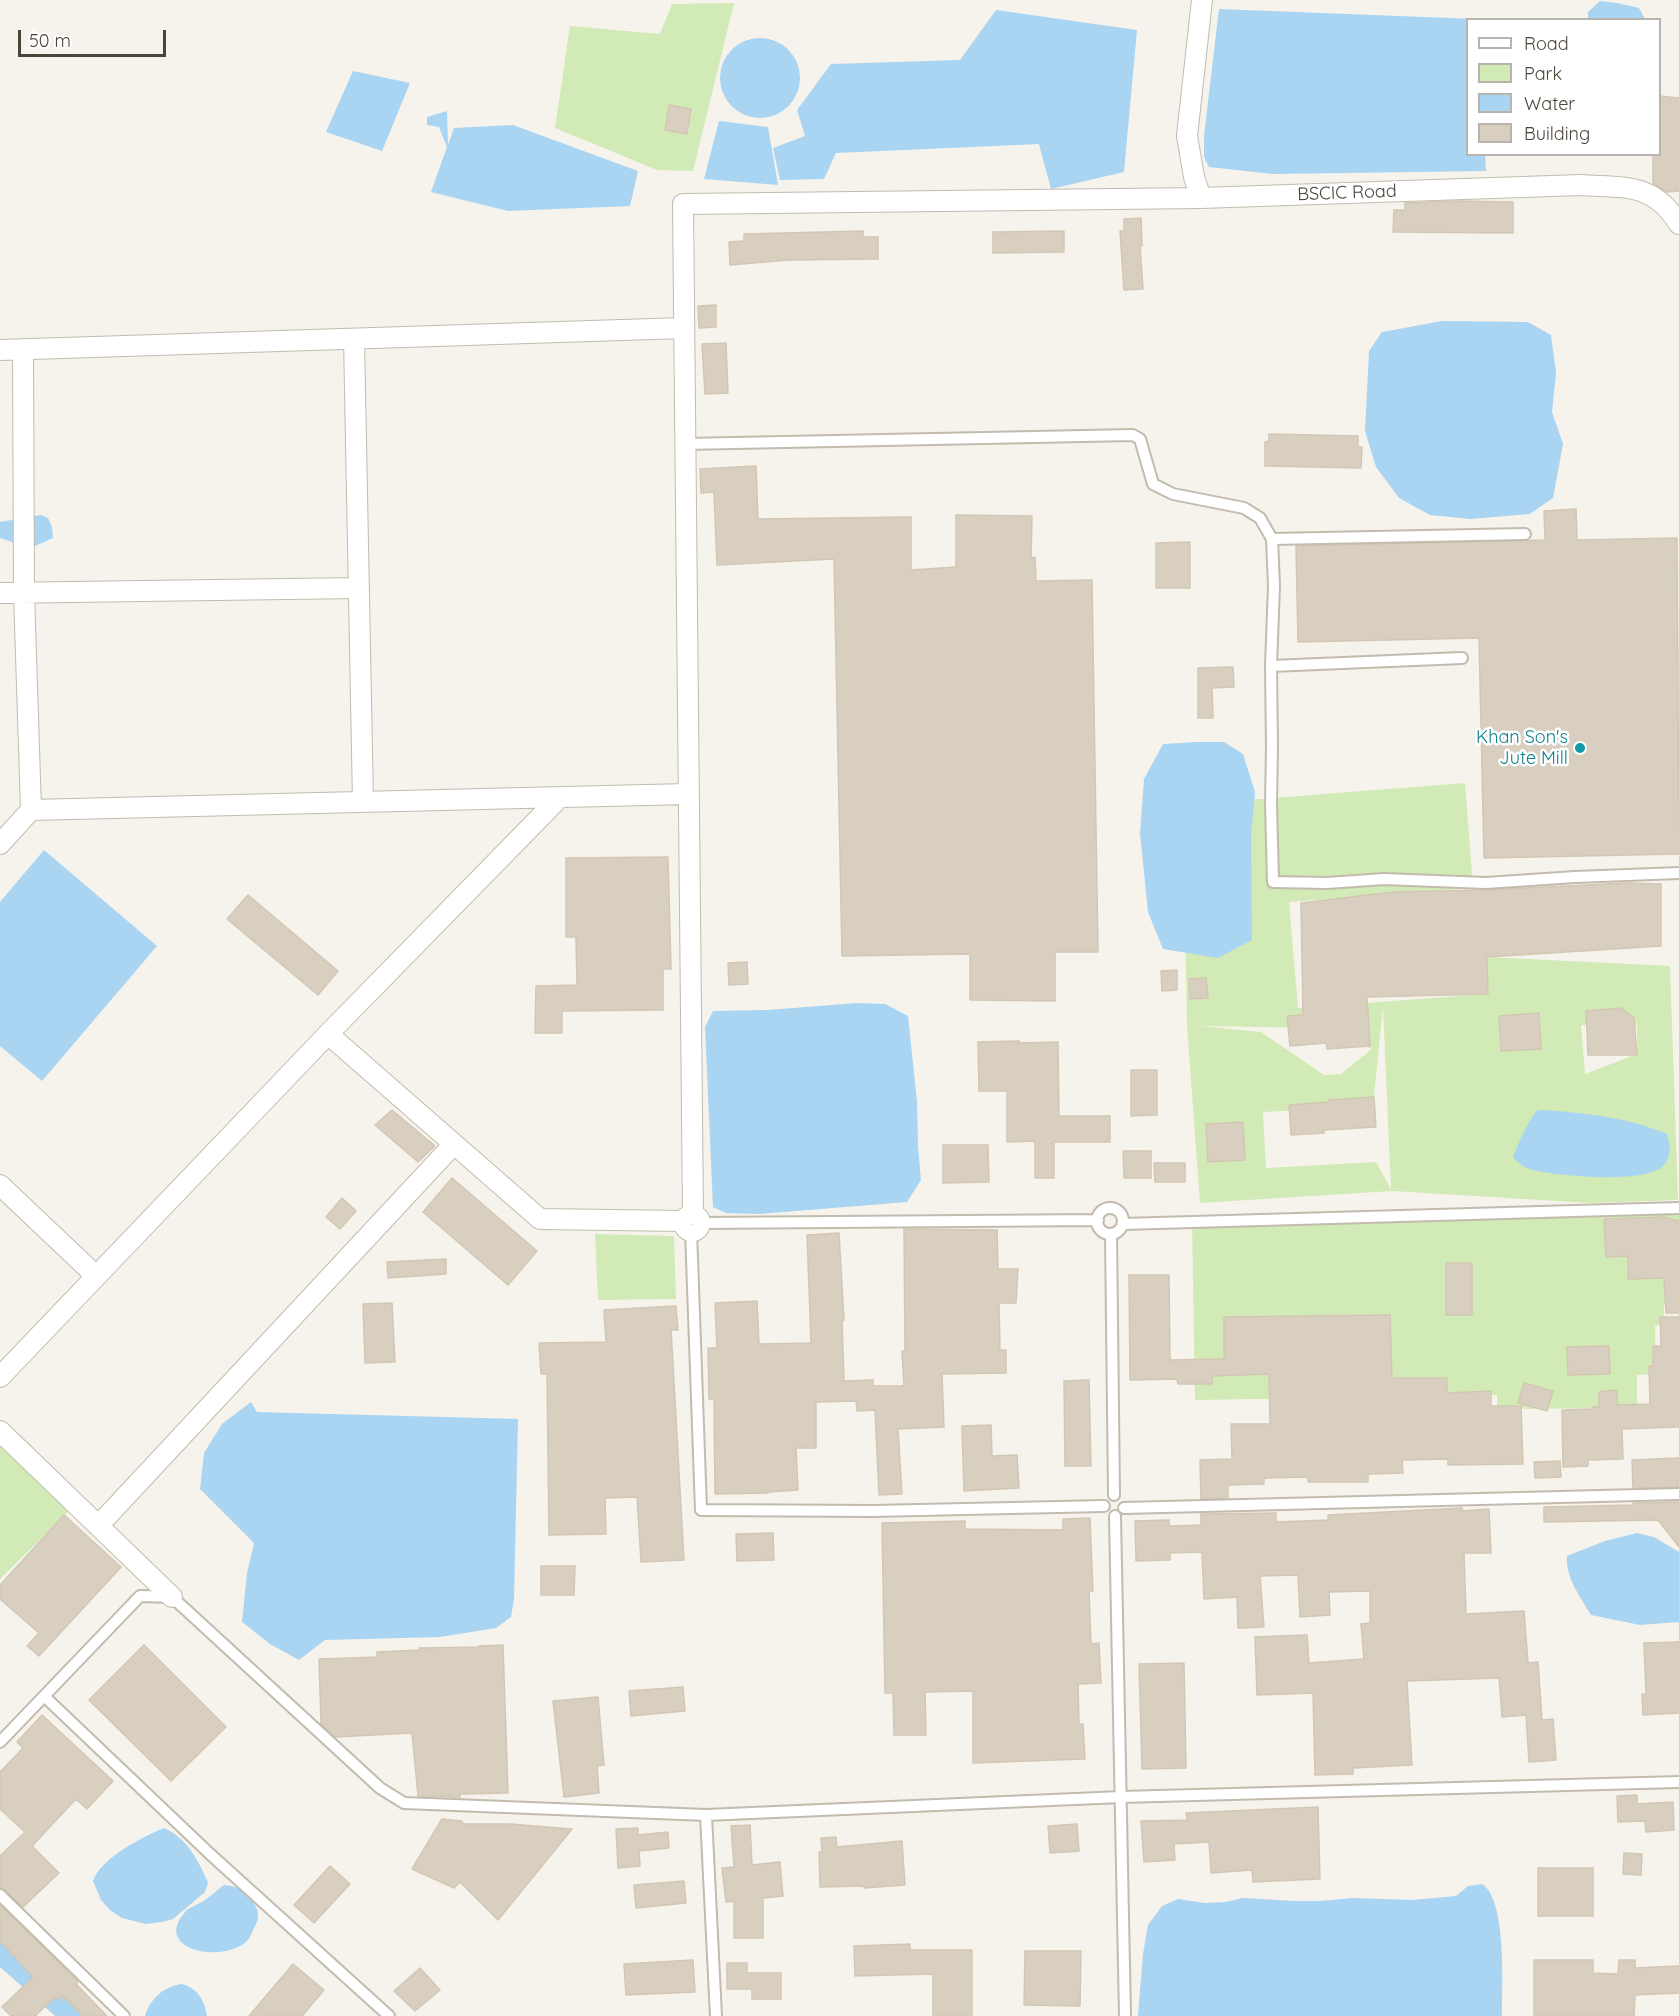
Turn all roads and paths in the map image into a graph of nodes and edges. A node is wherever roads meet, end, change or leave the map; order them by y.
1 (1202, 0) edge
2 (1201, 198) junction
3 (1679, 224) edge
4 (684, 328) junction
5 (354, 339) junction
6 (23, 349) junction
7 (0, 350) edge
8 (685, 444) junction
9 (1525, 534) dead end
10 (1272, 539) junction
11 (359, 588) junction
12 (0, 593) edge
13 (24, 593) junction
14 (1462, 658) dead end
15 (1271, 666) junction
16 (688, 794) junction
17 (560, 797) junction
18 (363, 802) junction
19 (31, 810) junction
20 (0, 844) edge
21 (1679, 873) edge
22 (328, 1034) junction
23 (454, 1144) junction
24 (0, 1185) edge
25 (1679, 1208) edge
26 (1098, 1220) junction
27 (692, 1222) junction
28 (1123, 1224) junction
29 (1111, 1234) junction
30 (96, 1276) junction
31 (0, 1377) edge
32 (0, 1431) edge
33 (1679, 1494) edge
34 (1114, 1495) junction
35 (1104, 1506) junction
36 (1124, 1508) junction
37 (1115, 1516) junction
38 (98, 1526) junction
39 (172, 1597) junction
40 (44, 1695) junction
41 (0, 1742) edge
42 (1679, 1782) edge
43 (1120, 1797) junction
44 (706, 1815) junction
45 (0, 1895) edge
46 (124, 2016) edge
47 (389, 2016) edge
48 (716, 2016) edge
49 (1125, 2016) edge

1 - 2 street
2 - 3 street, BSCIC Road
2 - 4 street, BSCIC Road
4 - 5 street
4 - 8 street
5 - 6 street
5 - 11 street
6 - 7 street
6 - 13 street
8 - 10 lane
8 - 16 street
9 - 10 lane
10 - 15 lane
11 - 13 street
11 - 18 street
12 - 13 street
13 - 19 street
14 - 15 lane
15 - 21 lane
16 - 17 street
16 - 27 street
17 - 18 street
17 - 22 street
18 - 19 street
19 - 20 street
22 - 23 street
22 - 30 street
23 - 27 street
23 - 38 street
24 - 30 street
25 - 28 lane
26 - 27 lane
26 - 28 lane
26 - 29 lane
27 - 35 lane
28 - 29 lane
29 - 34 lane
30 - 31 street
32 - 38 street
33 - 36 lane
34 - 35 lane
34 - 36 lane
35 - 37 lane
36 - 37 lane
37 - 43 lane
38 - 39 street
39 - 40 lane
39 - 44 lane
40 - 41 lane
40 - 47 lane
42 - 43 lane
43 - 44 lane
43 - 49 lane
44 - 48 lane
45 - 46 lane

